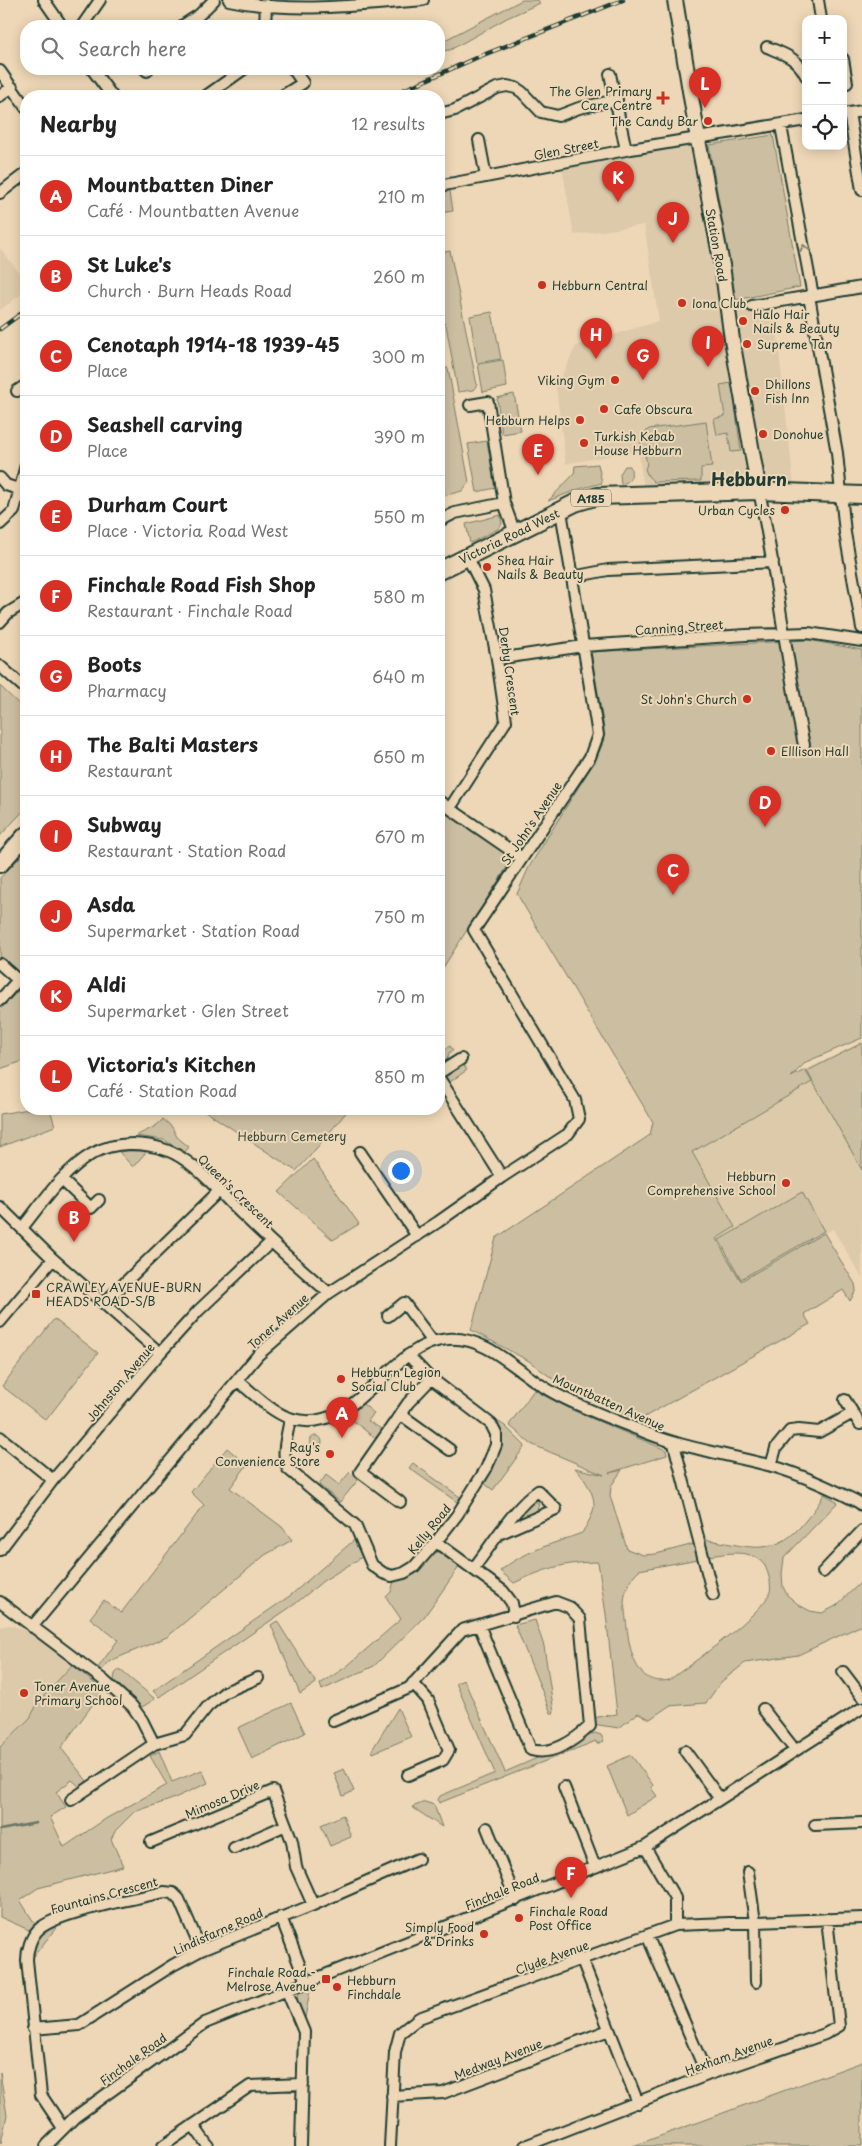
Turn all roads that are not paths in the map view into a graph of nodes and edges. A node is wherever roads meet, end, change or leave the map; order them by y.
1 (44, 0) edge
2 (100, 0) edge
3 (214, 0) edge
4 (229, 0) edge
5 (424, 0) edge
6 (675, 0) edge
7 (818, 0) edge
8 (245, 1) edge
9 (343, 4) edge
10 (266, 5) junction
11 (820, 15) edge
12 (58, 20) edge
13 (86, 20) edge
14 (192, 20) edge
15 (265, 20) edge
16 (767, 47) dead end
17 (802, 70) edge
18 (0, 72) edge
19 (610, 74) dead end
20 (96, 75) edge
21 (236, 75) edge
22 (297, 75) edge
23 (12, 87) junction
24 (108, 90) edge
25 (214, 90) edge
26 (292, 90) edge
27 (0, 96) edge
28 (20, 99) edge
29 (617, 100) junction
30 (862, 111) edge
31 (445, 112) edge
32 (847, 114) edge
33 (847, 117) edge
34 (802, 121) edge
35 (781, 126) junction
36 (698, 138) junction
37 (479, 140) dead end
38 (626, 150) junction
39 (859, 151) edge
40 (486, 177) junction
41 (20, 178) edge
42 (445, 185) edge
43 (862, 190) edge
44 (0, 193) edge
45 (862, 287) edge
46 (811, 296) junction
47 (752, 306) dead end
48 (470, 405) dead end
49 (0, 478) edge
50 (20, 490) edge
51 (759, 491) junction
52 (20, 493) edge
53 (841, 493) junction
54 (862, 495) edge
55 (504, 503) junction
56 (561, 511) junction
57 (445, 519) edge
58 (0, 524) edge
59 (515, 533) junction
60 (467, 556) junction
61 (774, 562) junction
62 (445, 568) edge
63 (572, 577) junction
64 (20, 606) edge
65 (0, 622) edge
66 (862, 628) edge
67 (786, 634) junction
68 (862, 641) edge
69 (583, 646) junction
70 (497, 659) junction
71 (0, 666) edge
72 (20, 684) edge
73 (804, 745) dead end
74 (445, 805) edge
75 (450, 808) junction
76 (20, 842) edge
77 (522, 858) junction
78 (0, 864) edge
79 (0, 964) edge
80 (0, 1000) edge
81 (461, 1059) dead end
82 (445, 1069) edge
83 (445, 1087) edge
84 (579, 1119) joint
85 (360, 1152) dead end
86 (502, 1177) junction
87 (62, 1180) junction
88 (218, 1192) junction
89 (99, 1200) dead end
90 (0, 1207) edge
91 (22, 1228) junction
92 (418, 1236) junction
93 (271, 1242) junction
94 (54, 1258) junction
95 (329, 1293) junction
96 (104, 1303) junction
97 (388, 1316) dead end
98 (0, 1322) edge
99 (433, 1342) junction
100 (160, 1353) junction
101 (408, 1355) junction
102 (431, 1379) junction
103 (237, 1380) junction
104 (845, 1400) dead end
105 (853, 1413) junction
106 (400, 1414) junction
107 (290, 1418) junction
108 (860, 1424) dead end
109 (0, 1437) edge
110 (674, 1444) junction
111 (450, 1450) dead end
112 (771, 1466) junction
113 (53, 1480) junction
114 (400, 1502) dead end
115 (862, 1505) edge
116 (862, 1531) edge
117 (501, 1533) junction
118 (436, 1542) junction
119 (0, 1550) edge
120 (473, 1569) junction
121 (823, 1572) dead end
122 (714, 1595) dead end
123 (0, 1602) edge
124 (514, 1616) junction
125 (478, 1625) junction
126 (32, 1627) junction
127 (843, 1672) dead end
128 (258, 1678) dead end
129 (413, 1683) junction
130 (862, 1697) edge
131 (862, 1708) edge
132 (762, 1709) dead end
133 (333, 1721) dead end
134 (154, 1744) junction
135 (795, 1750) junction
136 (685, 1751) dead end
137 (408, 1775) dead end
138 (564, 1786) dead end
139 (71, 1800) dead end
140 (720, 1800) junction
141 (862, 1823) edge
142 (286, 1825) junction
143 (815, 1825) dead end
144 (487, 1828) dead end
145 (151, 1842) dead end
146 (645, 1847) junction
147 (234, 1848) dead end
148 (418, 1859) dead end
149 (595, 1867) junction
150 (748, 1872) dead end
151 (516, 1900) junction
152 (313, 1905) junction
153 (281, 1918) junction
154 (862, 1918) edge
155 (827, 1919) junction
156 (754, 1922) junction
157 (675, 1924) junction
158 (647, 1935) junction
159 (201, 1950) junction
160 (582, 1960) junction
161 (306, 1982) junction
162 (756, 1982) dead end
163 (287, 1991) junction
164 (33, 2028) junction
165 (609, 2030) junction
166 (707, 2075) junction
167 (303, 2084) junction
168 (392, 2096) junction
169 (638, 2102) junction
170 (193, 2125) junction
171 (63, 2128) junction
172 (46, 2146) edge
173 (163, 2146) edge
174 (208, 2146) edge
175 (301, 2146) edge
176 (390, 2146) edge
177 (525, 2146) edge

1 - 12 street
2 - 13 street
3 - 14 street
4 - 8 street
5 - 9 street
6 - 36 main road, Station Road
7 - 11 street
8 - 10 street
9 - 10 street
10 - 15 street
16 - 17 street
18 - 23 street
19 - 29 street
20 - 24 street
21 - 25 street
22 - 26 street
23 - 27 street
23 - 28 street
29 - 31 street
29 - 38 street
30 - 32 street
33 - 39 street
34 - 35 street, Glen Street
35 - 36 street, Glen Street
46 -> 35 street
36 - 38 street, Glen Street
36 - 51 main road, Station Road
37 - 40 street
38 - 40 street, Glen Street
39 - 43 street
40 - 42 street, Glen Street
41 - 44 street
45 - 46 street
46 - 47 street
46 - 53 street
48 - 55 street
49 - 50 street
51 - 53 main road, A185
51 - 56 main road, Victoria Road West / A185
51 - 61 street
52 - 58 street
53 - 54 main road, A185
53 - 66 street
55 - 57 street
55 - 59 street
56 - 59 main road, Victoria Road West / A185
56 - 63 street, St John's Avenue
59 - 60 main road, Victoria Road West / A185
60 - 62 main road, Victoria Road West / A185
60 - 70 street, Derby Crescent
61 - 63 street
61 - 67 street
63 - 69 street, St John's Avenue
64 - 65 street
67 - 68 street, Canning Street
67 - 69 street, Canning Street
67 - 73 street
69 - 70 street, Canning Street
69 - 77 street, St John's Avenue
70 - 75 street, Derby Crescent
71 - 72 street
74 - 75 street
75 - 77 street
76 - 78 main road
77 - 84 street, St John's Avenue
79 - 80 street
81 - 82 street
83 - 86 street
84 - 86 street, Toner Avenue
85 - 92 street
86 - 92 street, Toner Avenue
87 - 88 street, Queen's Crescent
87 - 89 street
87 - 91 street, Queen's Crescent
88 - 93 street, Queen's Crescent
88 - 96 street
90 - 91 street
91 - 94 street
92 - 95 street, Toner Avenue
93 - 95 street, Queen's Crescent
93 - 100 street, Johnston Avenue
94 - 96 street
94 - 98 street
95 - 103 street, Toner Avenue
96 - 100 street
97 - 99 street
99 - 101 street, Mountbatten Avenue
99 - 110 street, Mountbatten Avenue
100 - 113 street, Johnston Avenue
101 - 102 street, Kelly Road
101 - 107 street, Mountbatten Avenue
102 - 106 street
102 - 118 street, Kelly Road
103 - 107 street, Mountbatten Avenue
103 - 126 street, Toner Avenue
104 - 105 street
105 - 108 street
105 - 112 street
106 - 111 street
106 - 114 street
107 - 118 street, Kelly Road
109 - 113 street
110 - 112 street, Mountbatten Avenue
110 - 122 street
112 - 115 street, Mountbatten Avenue
113 - 119 street, Johnston Avenue
116 - 121 street
117 - 117 street
117 - 120 street
118 - 120 street
120 - 124 street
123 - 126 street
124 - 125 street
124 - 125 street
125 - 129 street
126 - 134 street
127 - 130 street
128 - 134 street
129 - 133 street
129 - 137 street
131 - 135 street, Finchale Road
132 - 135 street
134 - 139 street
135 - 140 street, Finchale Road
136 - 140 street
138 - 149 street
140 - 146 street, Finchale Road
141 - 143 street
142 - 145 street, Mimosa Drive
142 - 147 street
142 - 152 street, Mimosa Drive
144 - 151 street
146 - 149 street, Finchale Road
146 - 157 street
148 - 152 street, Lindisfarne Road
149 - 151 street, Finchale Road
150 - 156 street
151 - 161 street, Finchale Road
152 - 153 street, Lindisfarne Road
153 - 159 street, Lindisfarne Road
153 - 161 street
154 - 155 street, Clyde Avenue
155 - 156 street, Clyde Avenue
155 - 166 street, Hexham Avenue
156 - 157 street, Clyde Avenue
156 - 162 street
157 - 158 street, Clyde Avenue
158 - 160 street, Clyde Avenue
158 - 166 street
159 - 164 street, Lindisfarne Road
159 - 164 street, Fountains Crescent
160 - 165 street
160 - 168 street, Clyde Avenue
161 - 163 street, Finchale Road
163 - 167 street
163 - 171 street, Finchale Road
164 - 171 street, Fountains Crescent
165 - 168 street, Medway Avenue
165 - 169 street
166 - 169 street, Hexham Avenue
167 - 170 street
167 - 175 street
168 - 176 street, Clyde Avenue
169 - 177 street, Hexham Avenue
170 - 173 street
170 - 174 street
171 - 172 street, Finchale Road

